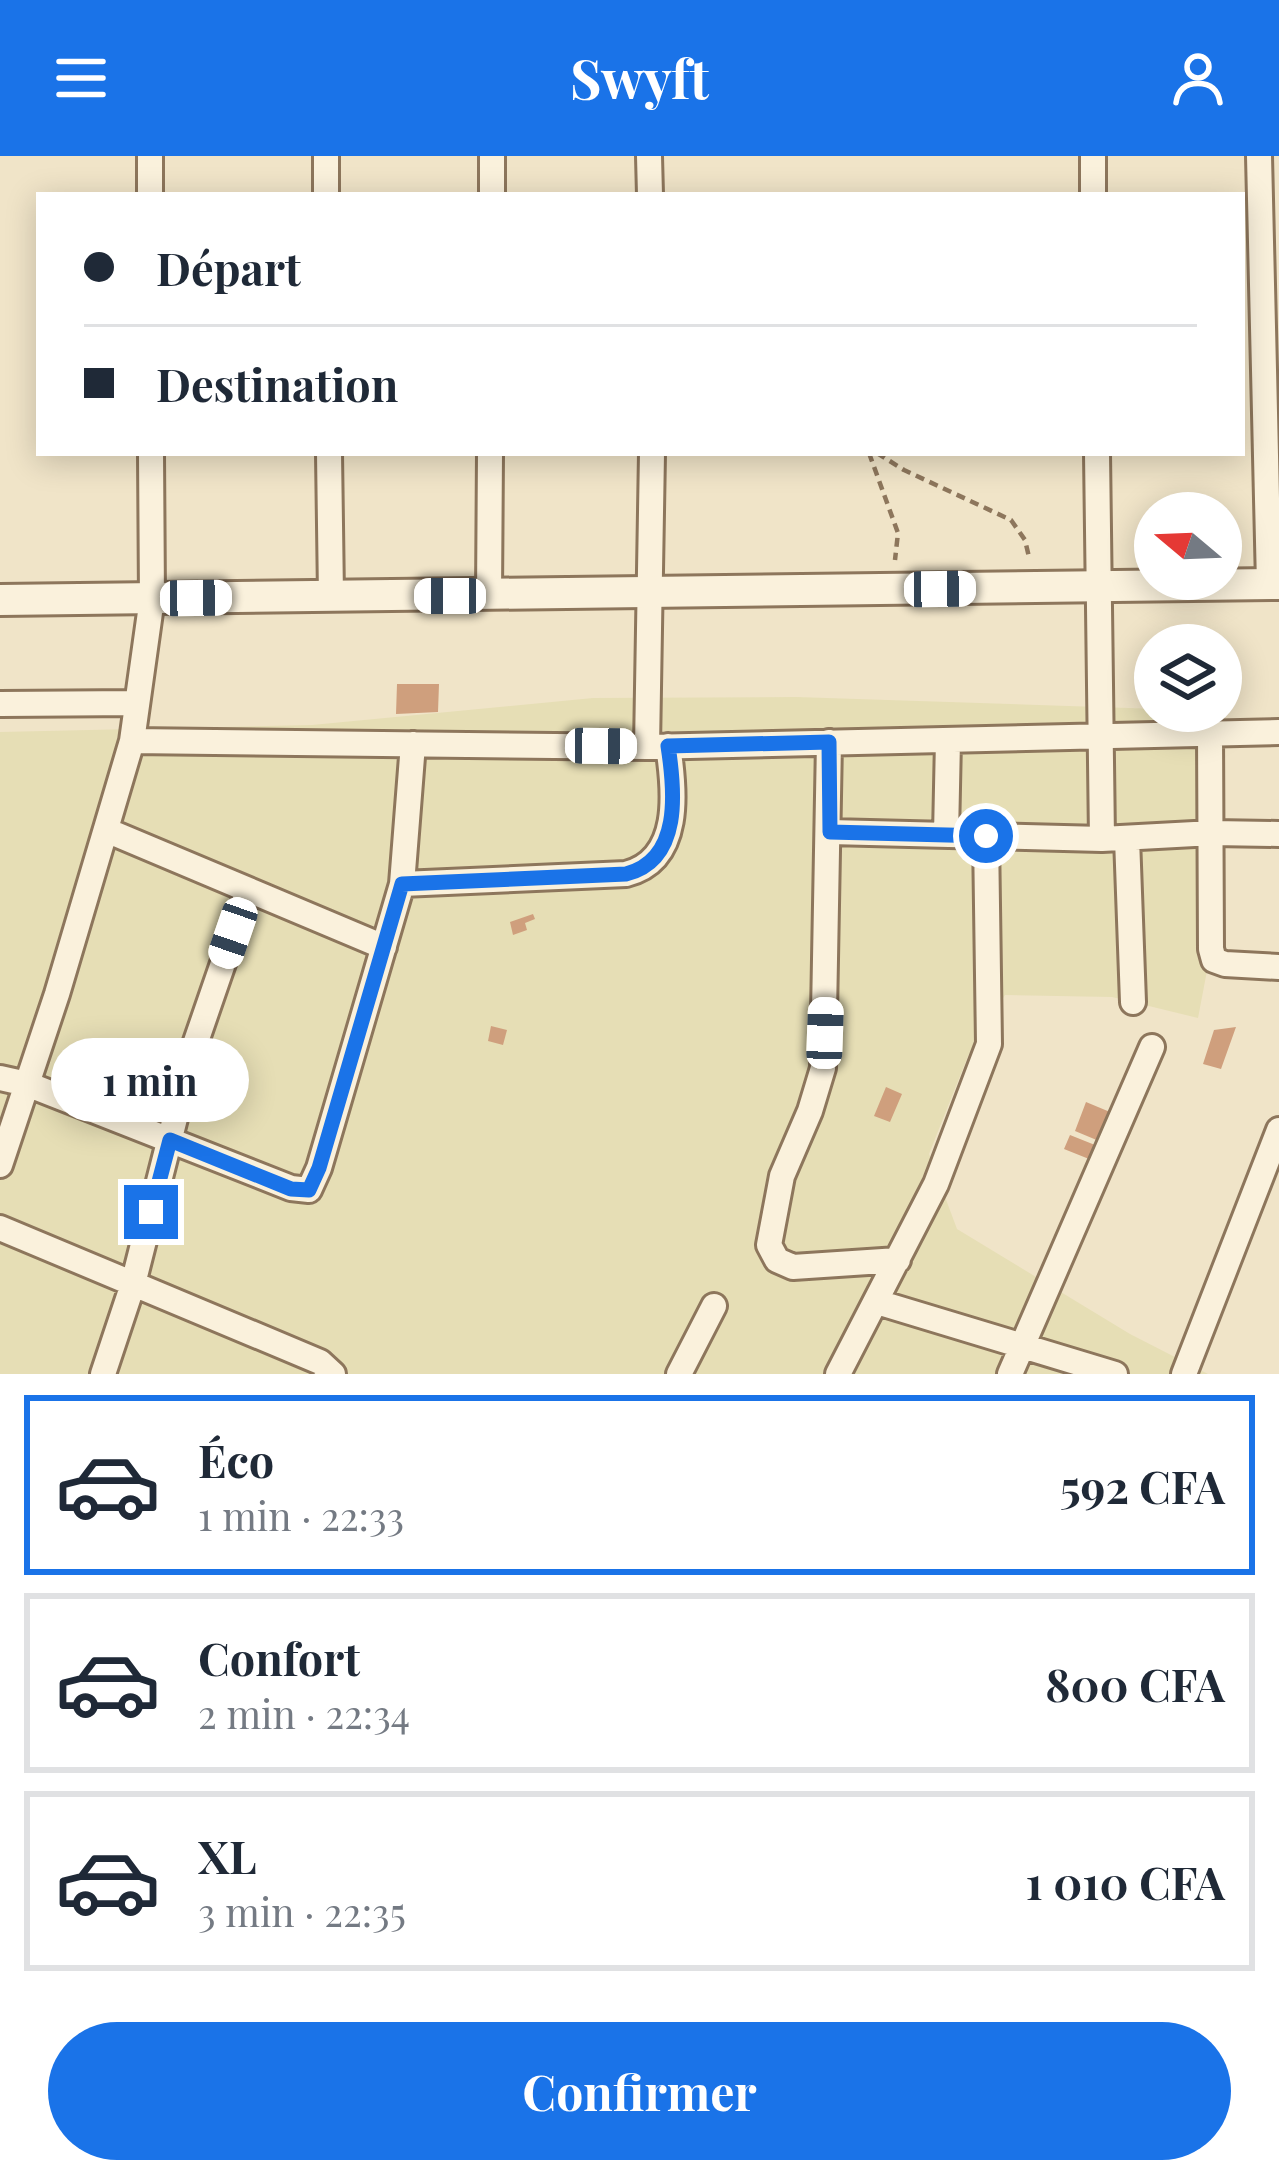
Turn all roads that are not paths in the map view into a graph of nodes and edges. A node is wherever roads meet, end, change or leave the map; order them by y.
1 (150, 156) edge
2 (326, 156) edge
3 (492, 156) edge
4 (650, 156) edge
5 (1093, 156) edge
6 (1259, 156) edge
7 (150, 192) edge
8 (326, 192) edge
9 (492, 192) edge
10 (650, 192) edge
11 (1094, 192) edge
12 (1261, 266) edge
13 (151, 456) edge
14 (329, 456) edge
15 (490, 456) edge
16 (652, 456) edge
17 (1097, 456) edge
18 (1274, 584) edge
19 (1099, 587) junction
20 (652, 593) junction
21 (490, 595) junction
22 (331, 596) junction
23 (152, 598) junction
24 (0, 600) edge
25 (137, 703) junction
26 (0, 704) edge
27 (1279, 732) edge
28 (1210, 734) junction
29 (1101, 736) junction
30 (948, 740) junction
31 (132, 741) junction
32 (829, 742) junction
33 (413, 744) junction
34 (658, 746) junction
35 (106, 830) junction
36 (830, 832) junction
37 (1213, 832) junction
38 (1279, 833) edge
39 (946, 835) junction
40 (986, 836) junction
41 (1115, 839) junction
42 (402, 884) junction
43 (248, 891) junction
44 (384, 947) junction
45 (1279, 967) edge
46 (1133, 1001) dead end
47 (1153, 1047) dead end
48 (0, 1078) edge
49 (27, 1084) junction
50 (1279, 1130) edge
51 (170, 1140) junction
52 (0, 1166) edge
53 (0, 1228) edge
54 (898, 1260) junction
55 (133, 1284) junction
56 (877, 1302) junction
57 (714, 1306) dead end
58 (1022, 1346) junction
59 (104, 1374) edge
60 (333, 1374) edge
61 (679, 1374) edge
62 (838, 1374) edge
63 (1010, 1374) edge
64 (1115, 1374) edge
65 (1184, 1374) edge

1 - 7 street
2 - 8 street
3 - 9 street
4 - 10 street
5 - 11 street
6 - 12 street
12 - 18 street
13 - 23 street
14 - 22 street
15 - 21 street
16 - 20 street
17 - 19 street
18 - 19 street
19 - 20 street
19 - 29 street
20 - 21 street
20 - 34 street
21 - 22 street
22 - 23 street
23 - 24 street
23 - 25 street
25 - 26 street
25 - 31 street
27 - 28 street
28 - 29 street
28 - 37 street
29 - 30 street
29 - 41 street
30 - 32 street
30 - 39 street
31 - 33 street
31 - 35 street
32 - 34 street
32 - 36 street
33 - 34 street
33 - 42 street
34 - 42 street
35 - 43 street
35 - 49 street
36 - 39 street
36 - 54 street
37 - 38 street
37 - 41 street
37 - 45 street
39 - 40 street
40 - 41 street
40 - 54 street
41 - 46 street
42 - 44 street
43 - 44 street
43 - 51 street
44 - 51 street
47 - 58 street
48 - 49 street
49 - 51 street
49 - 52 street
50 - 65 street
51 - 55 street
53 - 55 street
54 - 56 street
55 - 59 street
55 - 60 street
56 - 58 street
56 - 62 street
57 - 61 street
58 - 63 street
58 - 64 street

